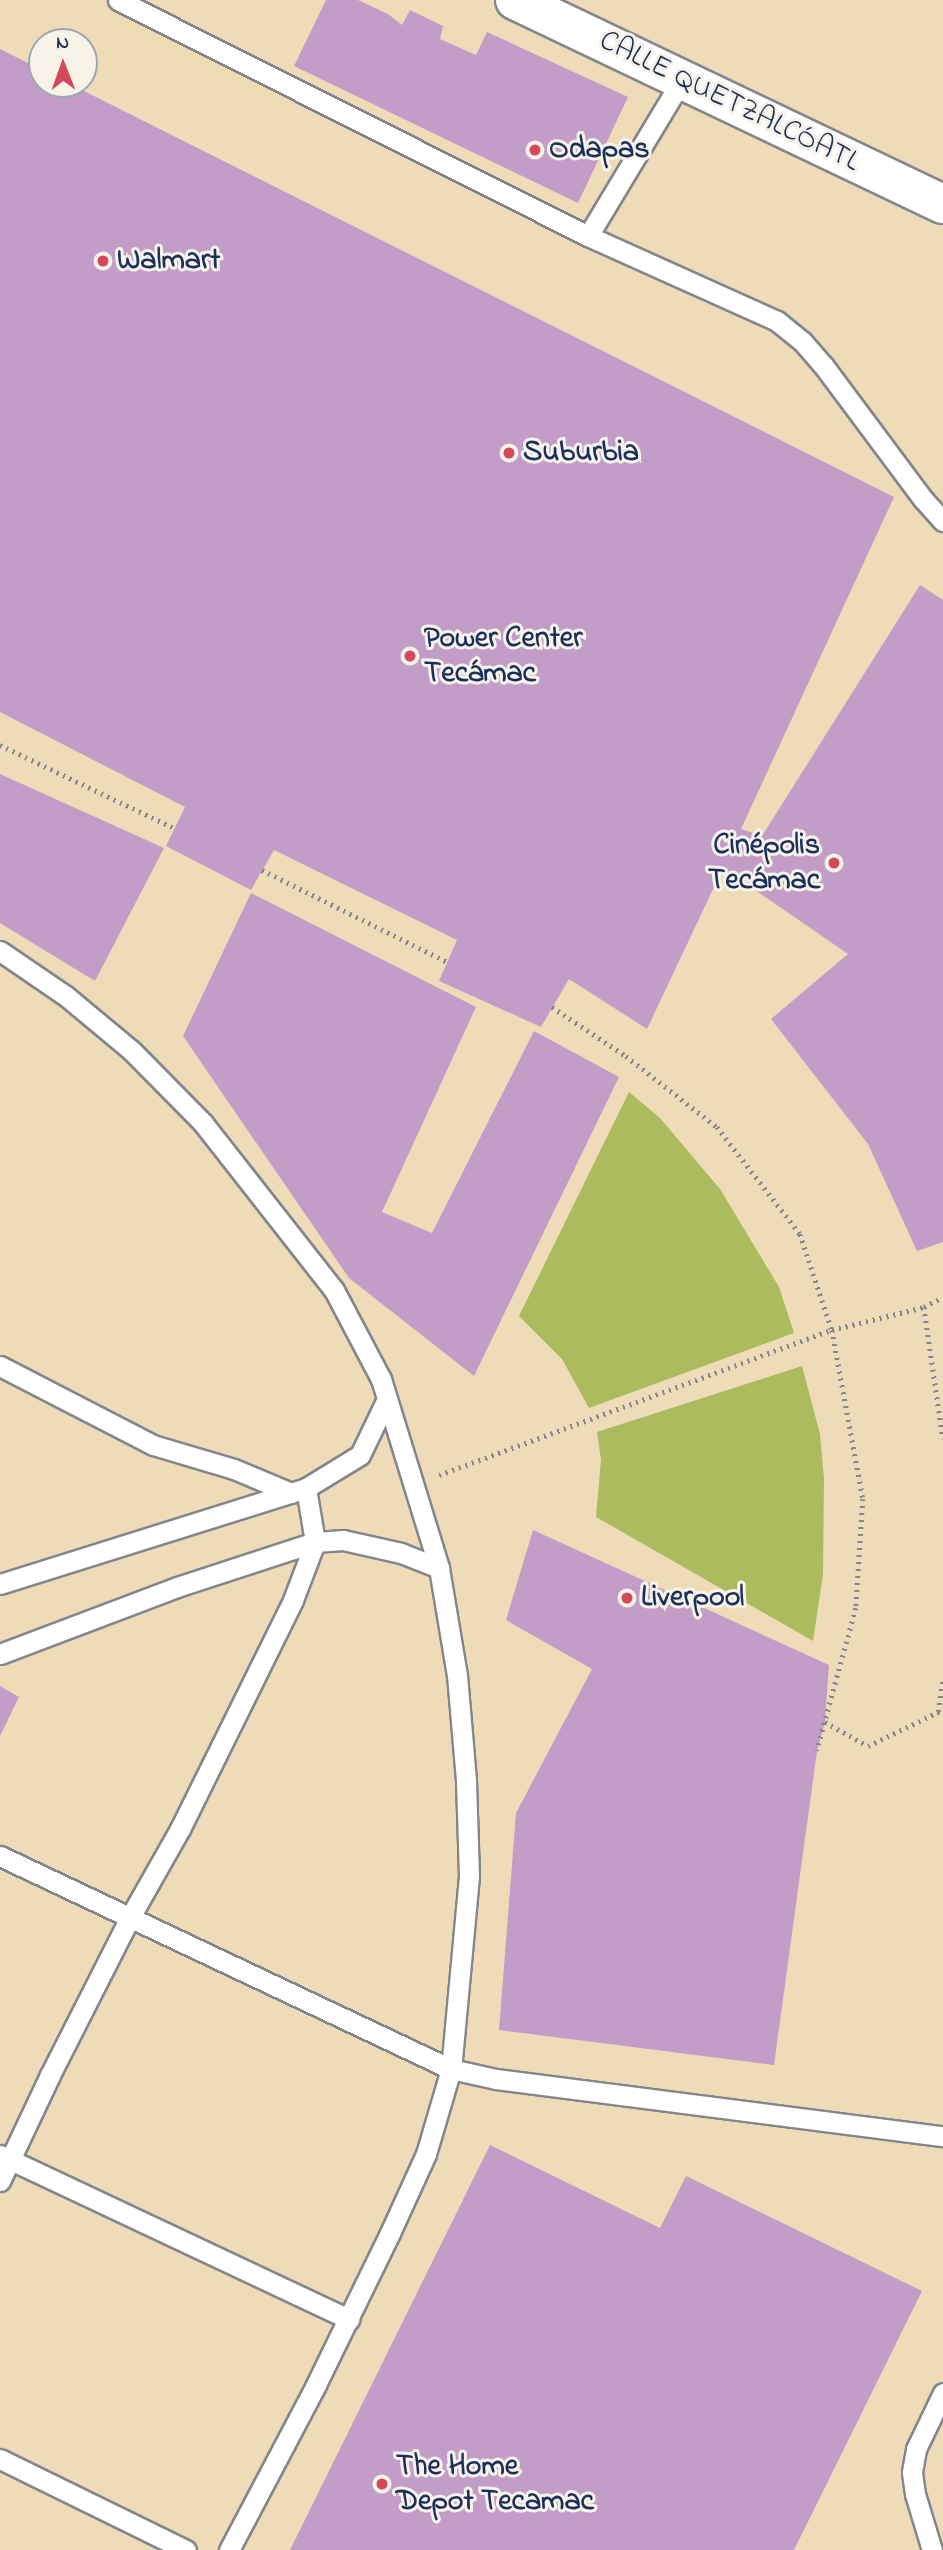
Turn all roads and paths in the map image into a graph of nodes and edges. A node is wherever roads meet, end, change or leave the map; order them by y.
1 (118, 0) edge
2 (515, 0) edge
3 (683, 78) junction
4 (943, 204) edge
5 (588, 236) junction
6 (943, 521) edge
7 (0, 745) edge
8 (174, 828) dead end
9 (262, 870) dead end
10 (0, 951) edge
11 (447, 962) dead end
12 (552, 1007) dead end
13 (943, 1297) edge
14 (924, 1307) junction
15 (832, 1330) junction
16 (0, 1366) edge
17 (387, 1399) junction
18 (943, 1438) edge
19 (413, 1485) junction
20 (299, 1490) junction
21 (315, 1542) junction
22 (439, 1567) junction
23 (0, 1584) edge
24 (0, 1654) edge
25 (943, 1682) edge
26 (941, 1714) edge
27 (825, 1722) junction
28 (817, 1751) dead end
29 (0, 1856) edge
30 (130, 1919) junction
31 (452, 2069) junction
32 (943, 2136) edge
33 (5, 2157) edge
34 (0, 2180) edge
35 (349, 2319) junction
36 (943, 2393) edge
37 (0, 2459) edge
38 (186, 2550) edge
39 (229, 2550) edge
40 (932, 2550) edge

1 - 5 lane
2 - 3 street, CALLE QUETZALCÓATL
3 - 4 street, CALLE QUETZALCÓATL
3 - 5 lane
5 - 6 lane
7 - 8 path
9 - 11 path
10 - 17 lane
12 - 15 path
13 - 14 path
14 - 15 path
14 - 18 path
15 - 19 path
15 - 27 path
16 - 20 lane
17 - 19 lane
17 - 20 lane
19 - 22 lane
20 - 21 lane
20 - 23 lane
21 - 22 lane
21 - 24 lane
21 - 30 lane
22 - 31 lane
25 - 26 path
26 - 27 path
27 - 28 path
29 - 30 lane
30 - 31 lane
30 - 33 lane
31 - 32 lane
31 - 35 lane
33 - 34 lane
33 - 35 lane
35 - 39 lane
36 - 40 lane
37 - 38 lane

